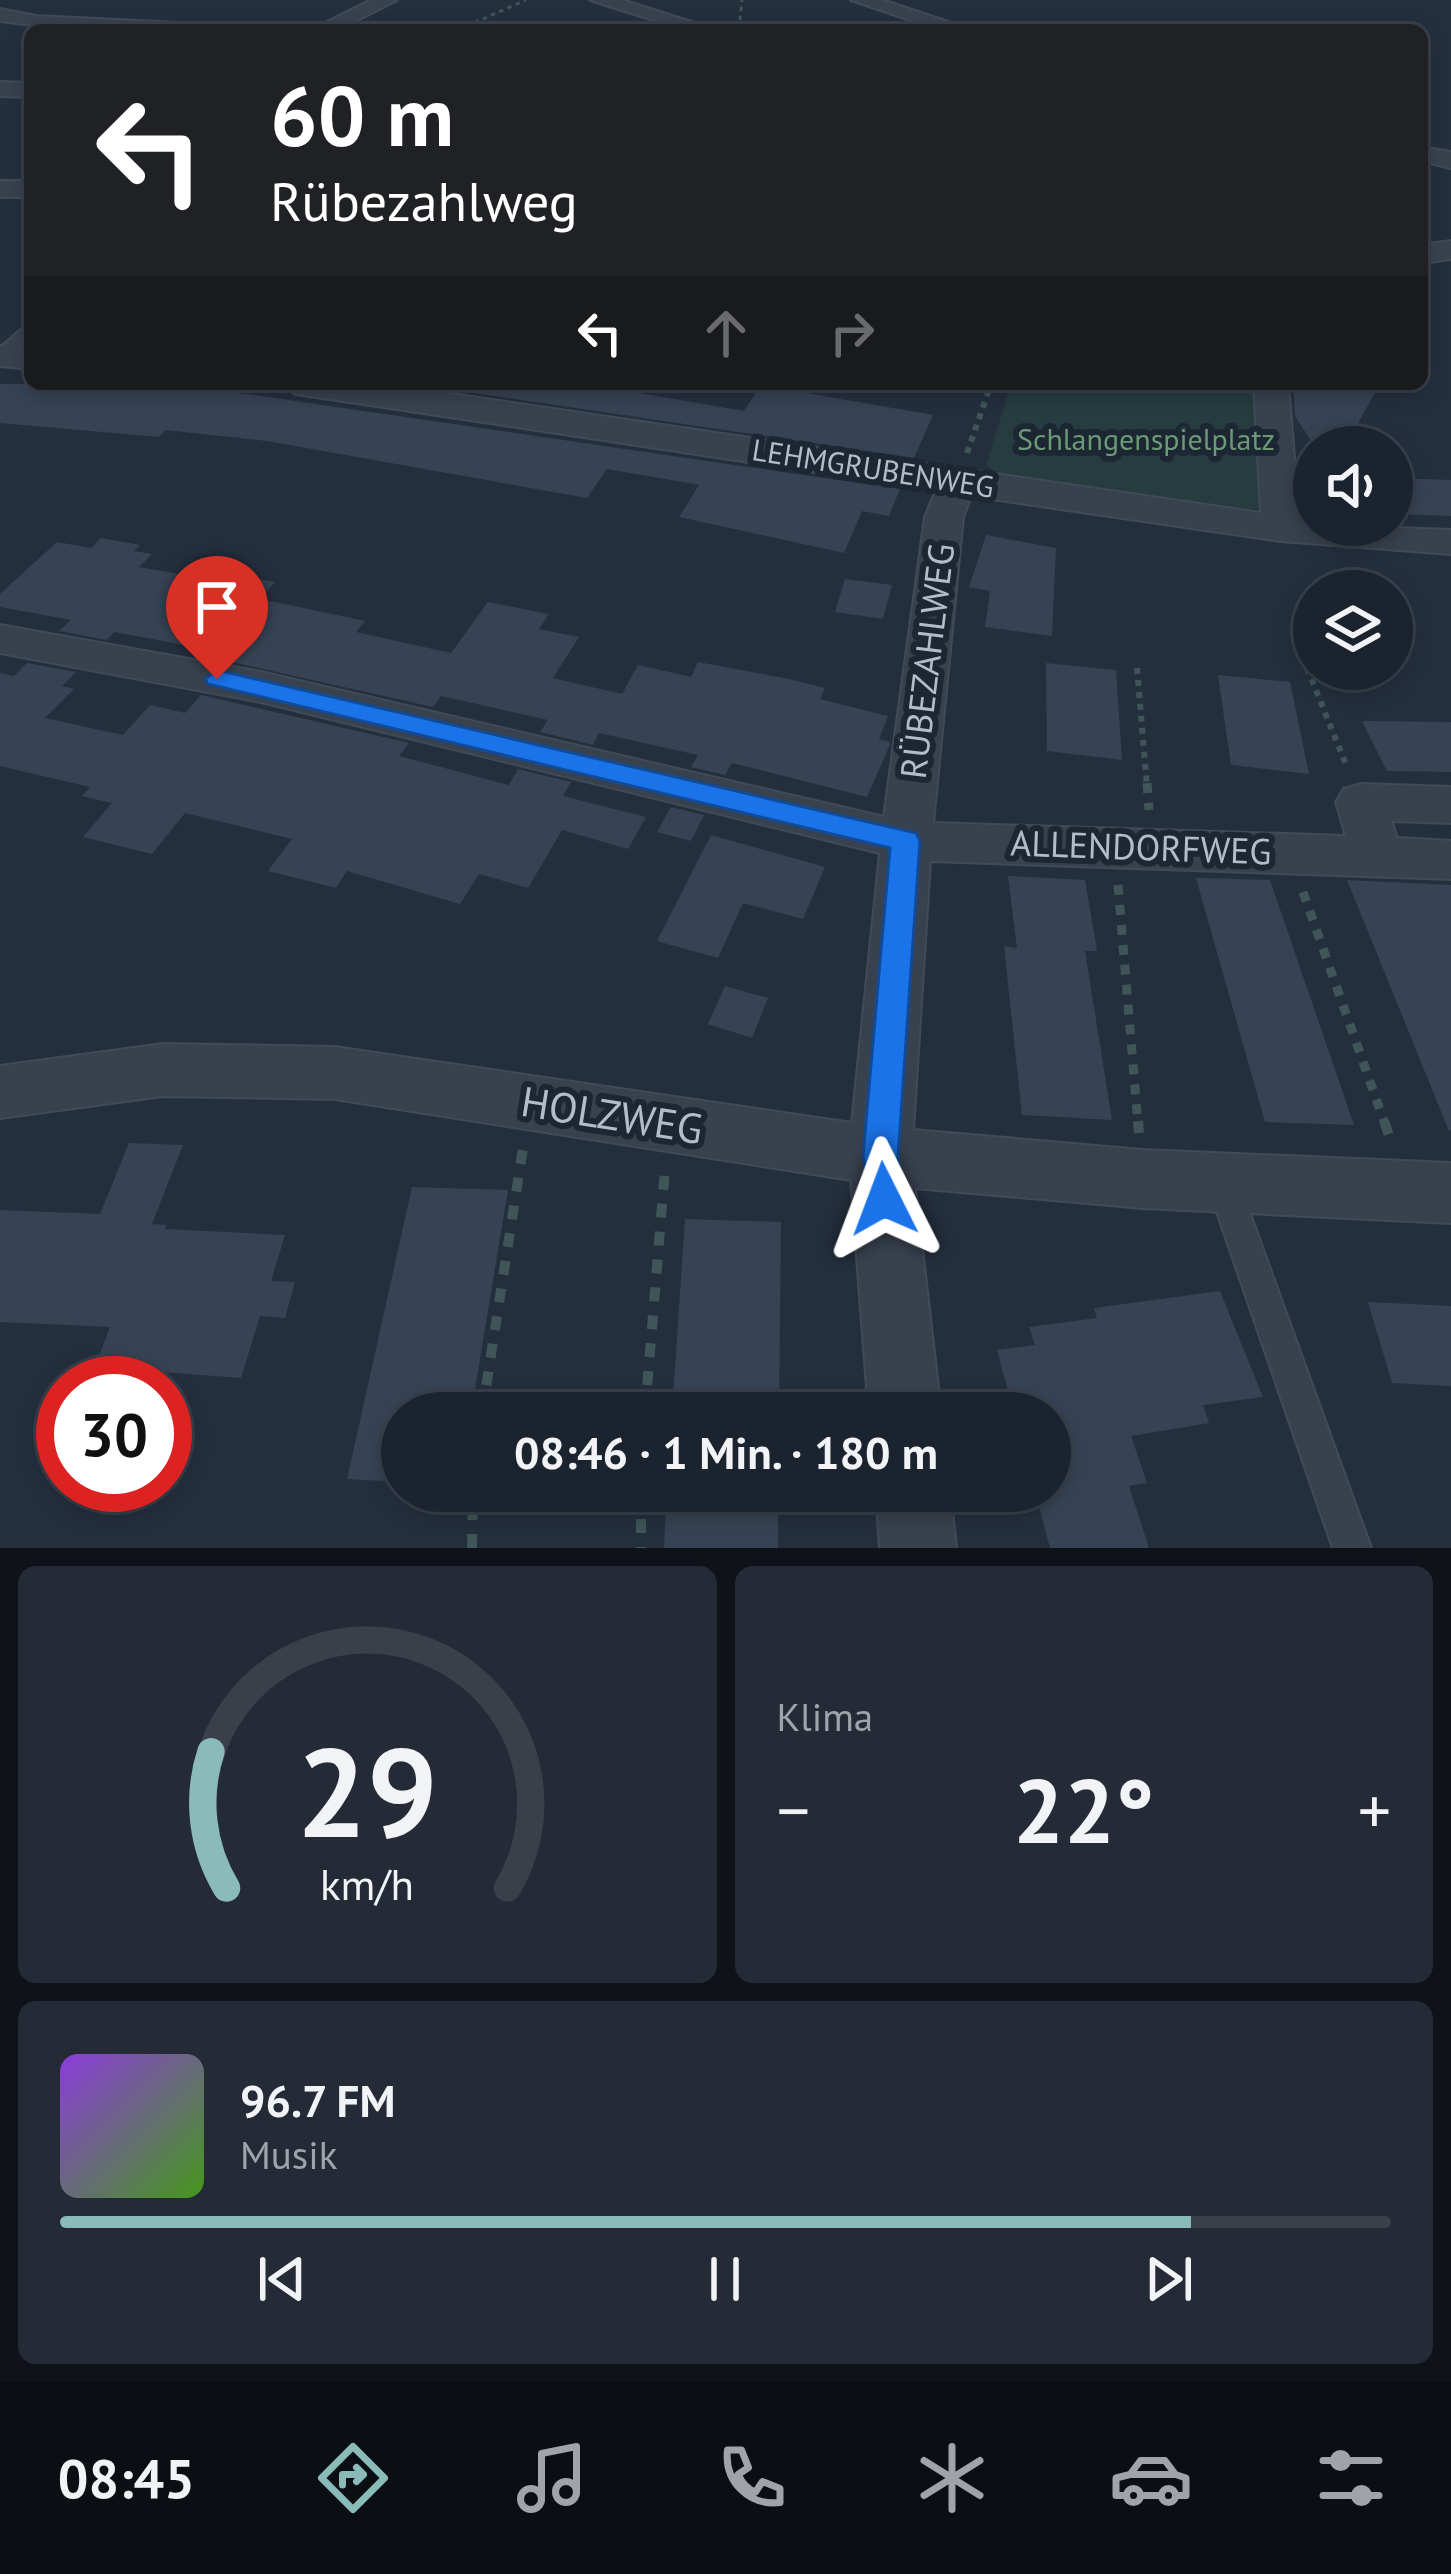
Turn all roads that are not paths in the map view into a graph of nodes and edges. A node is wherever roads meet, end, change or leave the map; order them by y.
1 (387, 0) edge
2 (600, 0) edge
3 (871, 7) edge
4 (0, 15) edge
5 (77, 24) edge
6 (334, 24) edge
7 (686, 24) edge
8 (938, 24) edge
9 (24, 333) edge
10 (0, 357) edge
11 (348, 390) edge
12 (1271, 390) edge
13 (956, 483) junction
14 (1281, 529) junction
15 (1451, 542) edge
16 (0, 639) edge
17 (1451, 805) edge
18 (905, 841) junction
19 (1377, 856) junction
20 (1451, 860) edge
21 (0, 1092) edge
22 (880, 1156) junction
23 (1223, 1184) junction
24 (1430, 1193) edge
25 (903, 1392) edge
26 (915, 1512) edge
27 (918, 1548) edge
28 (1352, 1548) edge

1 - 6 street
2 - 7 street
3 - 8 street
4 - 5 street
9 - 10 lane
11 - 13 street, LEHMGRUBENWEG
12 - 14 street
13 - 14 street, LEHMGRUBENWEG
13 - 18 street, RÜBEZAHLWEG
14 - 15 street, LEHMGRUBENWEG
16 - 18 street
17 - 19 street
18 - 19 street, ALLENDORFWEG
18 - 22 street, RÜBEZAHLWEG
19 - 20 street, ALLENDORFWEG
21 - 22 street, HOLZWEG
22 - 23 street, HOLZWEG
22 - 25 street, RÜBEZAHLWEG
23 - 24 street, HOLZWEG
23 - 28 lane
26 - 27 street

